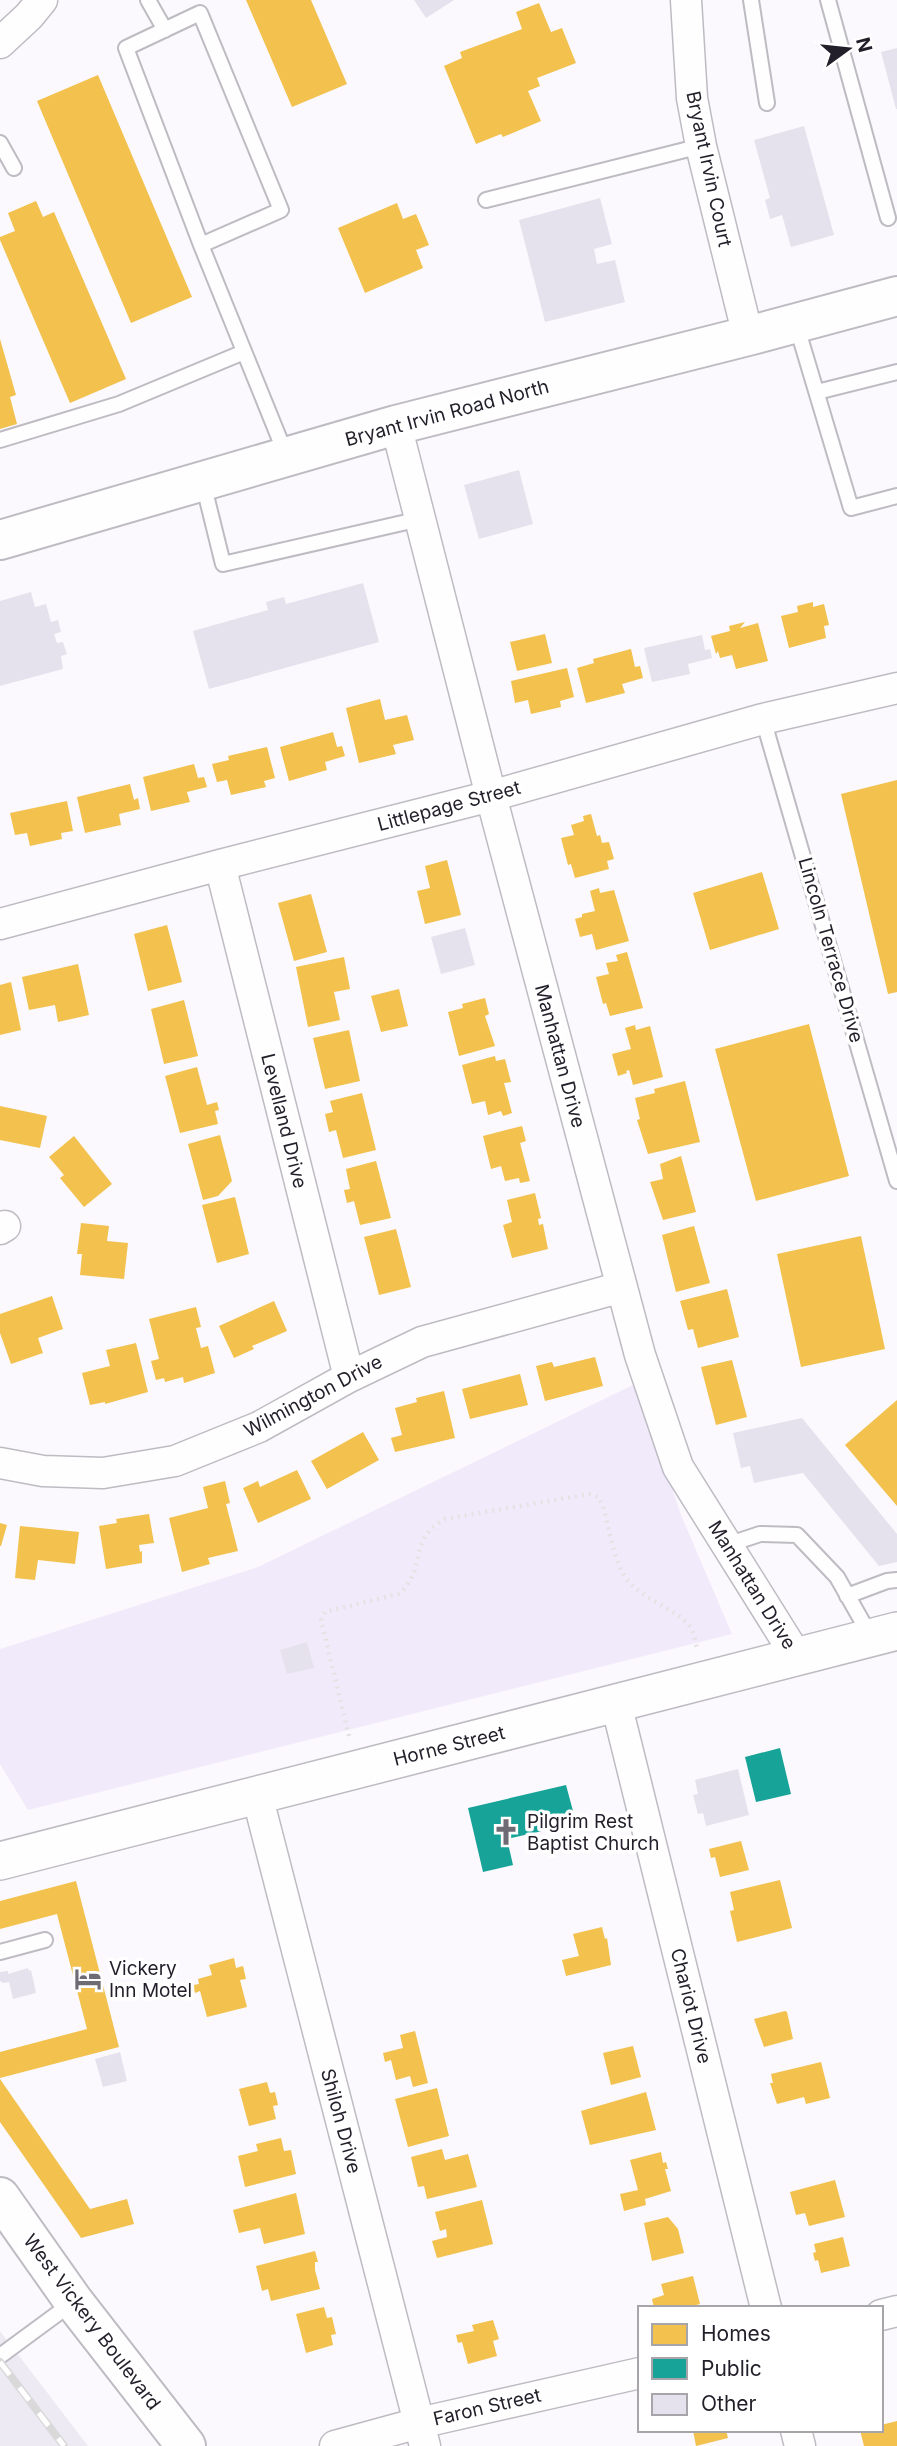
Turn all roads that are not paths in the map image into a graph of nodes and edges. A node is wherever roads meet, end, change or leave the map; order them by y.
1 (41, 0) edge
2 (148, 0) edge
3 (686, 0) edge
4 (751, 0) edge
5 (828, 0) edge
6 (164, 30) junction
7 (0, 43) edge
8 (767, 103) dead end
9 (0, 143) edge
10 (701, 146) junction
11 (14, 168) dead end
12 (486, 200) dead end
13 (888, 218) dead end
14 (201, 245) junction
15 (897, 296) edge
16 (796, 323) junction
17 (748, 336) junction
18 (244, 352) junction
19 (897, 372) edge
20 (817, 392) junction
21 (396, 425) junction
22 (0, 440) edge
23 (286, 457) junction
24 (202, 481) junction
25 (897, 496) edge
26 (420, 519) junction
27 (0, 540) edge
28 (897, 688) edge
29 (763, 719) junction
30 (491, 796) junction
31 (220, 864) junction
32 (0, 924) edge
33 (897, 1181) edge
34 (622, 1287) junction
35 (349, 1377) junction
36 (0, 1463) edge
37 (727, 1545) junction
38 (897, 1580) edge
39 (847, 1596) junction
40 (884, 1635) edge
41 (797, 1657) junction
42 (616, 1703) junction
43 (257, 1796) junction
44 (0, 1861) edge
45 (45, 1940) dead end
46 (0, 1952) edge
47 (0, 2197) edge
48 (74, 2302) junction
49 (766, 2306) edge
50 (0, 2356) edge
51 (638, 2374) edge
52 (422, 2434) edge
53 (340, 2445) edge
54 (186, 2446) edge

1 - 7 street
2 - 6 lane
3 - 10 street, Bryant Irvin Court
4 - 8 lane
5 - 13 lane
6 - 14 lane
6 - 14 lane
9 - 11 lane
10 - 12 lane
10 - 17 street, Bryant Irvin Court
14 - 18 lane
15 - 16 main road, Bryant Irvin Road North
16 - 17 main road, Bryant Irvin Road North
16 - 20 lane
17 - 21 main road, Bryant Irvin Road North
18 - 22 lane
18 - 23 lane
19 - 20 lane
20 - 25 lane
21 - 23 main road, Bryant Irvin Road North
21 - 26 street, Manhattan Drive
23 - 24 main road, Bryant Irvin Road North
24 - 26 lane
24 - 27 main road, Bryant Irvin Road North
26 - 30 street, Manhattan Drive
28 - 29 street, Littlepage Street
29 - 30 street, Littlepage Street
29 - 33 lane, Lincoln Terrace Drive
30 - 31 street, Littlepage Street
30 - 34 street, Manhattan Drive
31 - 32 street, Littlepage Street
31 - 35 street, Levelland Drive
34 - 35 street, Wilmington Drive
34 - 37 street, Manhattan Drive
35 - 36 street, Wilmington Drive
37 - 39 lane
37 - 41 street, Manhattan Drive
38 - 39 lane
39 - 40 lane
40 - 41 street, Horne Street
41 - 42 street, Horne Street
42 - 43 street, Horne Street
42 - 49 street, Chariot Drive
43 - 44 street, Horne Street
43 - 52 street, Shiloh Drive
45 - 46 lane
47 - 48 main road, West Vickery Boulevard
48 - 50 lane
48 - 54 main road, West Vickery Boulevard
51 - 52 street, Faron Street
52 - 53 street, Faron Street

